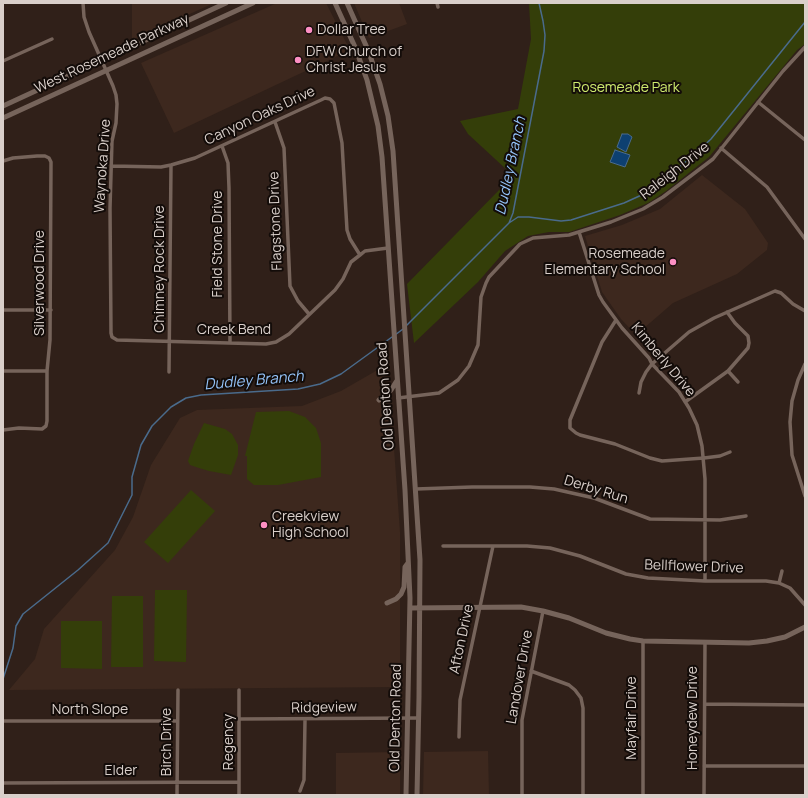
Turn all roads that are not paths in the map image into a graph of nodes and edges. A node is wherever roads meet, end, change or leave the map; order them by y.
1 (83, 3) edge
2 (226, 3) edge
3 (253, 3) edge
4 (335, 3) edge
5 (348, 3) edge
6 (246, 4) edge
7 (180, 24) junction
8 (185, 34) junction
9 (52, 39) dead end
10 (805, 47) edge
11 (102, 60) junction
12 (3, 61) edge
13 (374, 66) junction
14 (106, 70) junction
15 (364, 70) junction
16 (30, 93) junction
17 (758, 102) junction
18 (35, 103) junction
19 (3, 106) edge
20 (3, 118) edge
21 (275, 122) junction
22 (805, 140) edge
23 (222, 146) junction
24 (721, 148) junction
25 (3, 161) edge
26 (171, 165) junction
27 (112, 166) junction
28 (579, 232) junction
29 (805, 239) edge
30 (398, 247) junction
31 (388, 248) junction
32 (360, 254) junction
33 (3, 310) edge
34 (51, 310) junction
35 (805, 311) edge
36 (727, 312) junction
37 (309, 314) junction
38 (616, 320) junction
39 (112, 338) joint
40 (171, 341) junction
41 (230, 342) junction
42 (652, 364) junction
43 (805, 364) edge
44 (3, 371) edge
45 (47, 371) junction
46 (728, 371) junction
47 (169, 372) dead end
48 (397, 381) junction
49 (738, 382) dead end
50 (639, 393) dead end
51 (409, 397) junction
52 (398, 398) junction
53 (379, 400) dead end
54 (685, 402) junction
55 (3, 430) edge
56 (730, 452) dead end
57 (704, 458) junction
58 (416, 489) junction
59 (805, 496) edge
60 (746, 516) dead end
61 (704, 520) junction
62 (443, 546) dead end
63 (493, 546) junction
64 (408, 562) junction
65 (782, 570) dead end
66 (705, 581) junction
67 (779, 583) junction
68 (387, 603) dead end
69 (805, 606) edge
70 (410, 608) junction
71 (419, 608) junction
72 (480, 608) junction
73 (542, 611) junction
74 (805, 627) edge
75 (643, 641) junction
76 (705, 642) junction
77 (531, 671) junction
78 (178, 690) dead end
79 (239, 690) dead end
80 (705, 704) junction
81 (805, 705) edge
82 (408, 718) junction
83 (419, 718) junction
84 (240, 719) junction
85 (304, 720) junction
86 (177, 721) junction
87 (3, 722) edge
88 (459, 737) dead end
89 (704, 766) junction
90 (805, 766) edge
91 (407, 779) junction
92 (417, 779) junction
93 (178, 782) junction
94 (239, 782) junction
95 (3, 783) edge
96 (300, 791) dead end
97 (177, 795) edge
98 (239, 795) edge
99 (406, 795) edge
100 (417, 795) edge
101 (522, 795) edge
102 (583, 795) edge
103 (643, 795) edge
104 (704, 795) edge

1 - 11 street, Waynoka Drive
2 - 7 main road, West Rosemeade Parkway
3 - 6 main road, West Rosemeade Parkway
4 - 15 main road, Old Denton Road
5 - 13 main road, Old Denton Road
6 - 8 main road, West Rosemeade Parkway
7 - 8 main road
7 - 11 main road, West Rosemeade Parkway
8 - 14 main road, West Rosemeade Parkway
9 - 12 street
10 - 17 street, Raleigh Drive
11 - 14 street, Waynoka Drive
11 - 16 main road, West Rosemeade Parkway
13 - 15 main road
13 - 30 main road, Old Denton Road
14 - 18 main road, West Rosemeade Parkway
14 - 27 street, Waynoka Drive
15 - 31 main road, Old Denton Road
16 - 18 main road
16 - 19 main road, West Rosemeade Parkway
17 - 22 street
17 - 24 street, Raleigh Drive
18 - 20 main road, West Rosemeade Parkway
21 - 23 street, Canyon Oaks Drive
21 - 32 street, Canyon Oaks Drive
21 - 37 street, Flagstone Drive
23 - 26 street, Canyon Oaks Drive
23 - 41 street, Field Stone Drive
24 - 28 street, Raleigh Drive
24 - 29 street
25 - 34 street, Silverwood Drive
26 - 27 street, Canyon Oaks Drive
26 - 40 street, Chimney Rock Drive
27 - 39 street, Waynoka Drive
28 - 38 street, Kimberly Drive
28 - 51 street, Raleigh Drive
30 - 31 main road
30 - 51 main road, Old Denton Road
31 - 32 street
31 - 48 main road, Old Denton Road
32 - 37 street, Creek Bend
33 - 34 street
34 - 45 street, Silverwood Drive
35 - 36 street
36 - 42 street
36 - 46 street
37 - 41 street, Creek Bend
38 - 42 street, Kimberly Drive
38 - 57 street
39 - 40 street, Creek Bend
40 - 41 street, Creek Bend
40 - 47 street, Chimney Rock Drive
42 - 50 street
42 - 54 street, Kimberly Drive
43 - 59 street
44 - 45 street
45 - 55 street, Silverwood Drive
46 - 49 street
46 - 54 street
48 - 52 main road, Old Denton Road
48 - 53 main road
51 - 52 street, Raleigh Drive
51 - 58 main road, Old Denton Road
52 - 64 main road, Old Denton Road
54 - 57 street, Kimberly Drive
56 - 57 street
57 - 61 street, Kimberly Drive
58 - 61 street, Derby Run
58 - 71 main road, Old Denton Road
60 - 61 street, Derby Run
61 - 66 street, Kimberly Drive
62 - 63 street, Bellflower Drive
63 - 66 street, Bellflower Drive
63 - 72 street, Afton Drive
64 - 68 main road
64 - 70 main road, Old Denton Road
65 - 67 street
66 - 67 street, Bellflower Drive
67 - 69 street, Bellflower Drive
70 - 71 main road
70 - 82 main road, Old Denton Road
71 - 72 main road
71 - 83 main road, Old Denton Road
72 - 73 main road
72 - 88 street, Afton Drive
73 - 75 main road
73 - 77 street, Landover Drive
74 - 76 main road
75 - 76 main road
75 - 103 street, Mayfair Drive
76 - 80 street, Honeydew Drive
77 - 101 street, Landover Drive
77 - 102 street
78 - 86 street, Birch Drive
79 - 84 street, Regency
80 - 81 street
80 - 89 street, Honeydew Drive
82 - 83 street, Ridgeview
82 - 85 street, Ridgeview
82 - 91 main road, Old Denton Road
83 - 92 main road, Old Denton Road
84 - 85 street, Ridgeview
84 - 94 street, Regency
85 - 96 street
86 - 87 street, North Slope
86 - 93 street, Birch Drive
89 - 90 street
89 - 104 street, Honeydew Drive
91 - 92 main road
91 - 99 main road, Old Denton Road
92 - 100 main road, Old Denton Road
93 - 94 street, Elder
93 - 95 street, Elder
93 - 97 street, Birch Drive
94 - 98 street, Regency

